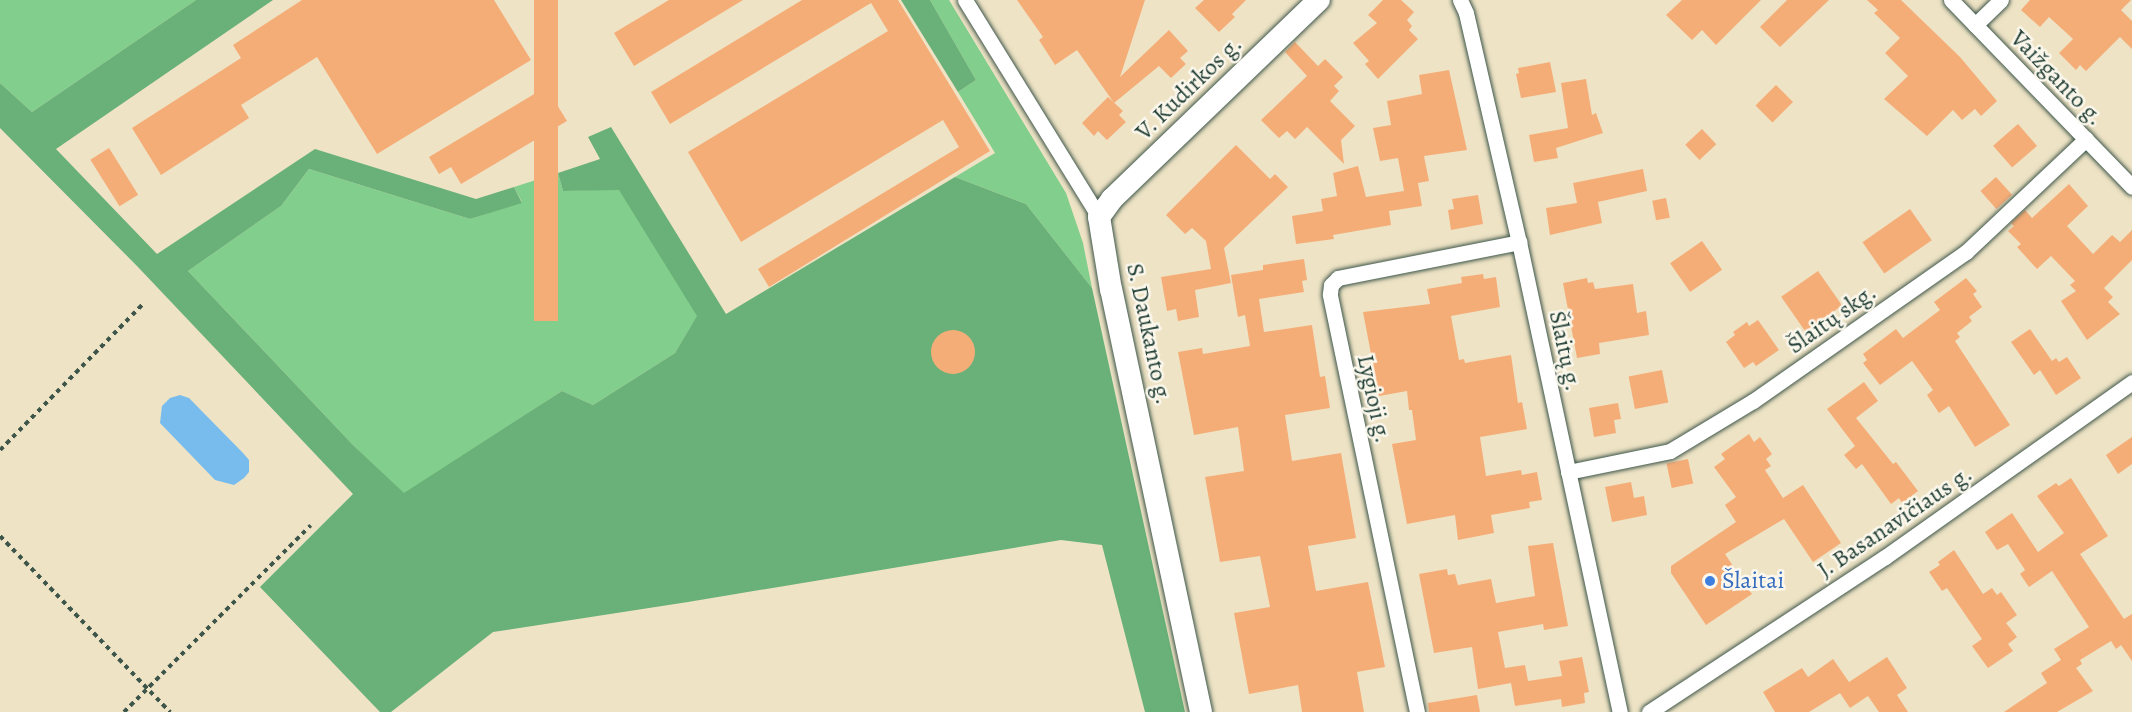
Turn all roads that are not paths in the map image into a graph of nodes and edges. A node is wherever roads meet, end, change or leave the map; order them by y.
1 (965, 0) edge
2 (1319, 0) edge
3 (1460, 0) edge
4 (1950, 0) edge
5 (2001, 0) edge
6 (1975, 25) junction
7 (2086, 139) junction
8 (2132, 187) edge
9 (1099, 217) junction
10 (1519, 242) junction
11 (2132, 382) edge
12 (1568, 472) junction
13 (1201, 712) edge
14 (1417, 712) edge
15 (1620, 712) edge
16 (1649, 712) edge

1 - 9 street, S. Daukanto g.
2 - 9 street, V. Kudirkos g.
3 - 10 street, Šlaitų g.
4 - 6 street, Vaižganto g.
5 - 6 street
6 - 7 street, Vaižganto g.
7 - 8 street, Vaižganto g.
7 - 12 street, Šlaitų skg.
9 - 13 street, S. Daukanto g.
10 - 12 street, Šlaitų g.
10 - 14 street, Lygioji g.
11 - 16 street, J. Basanavičiaus g.
12 - 15 street, Šlaitų g.

